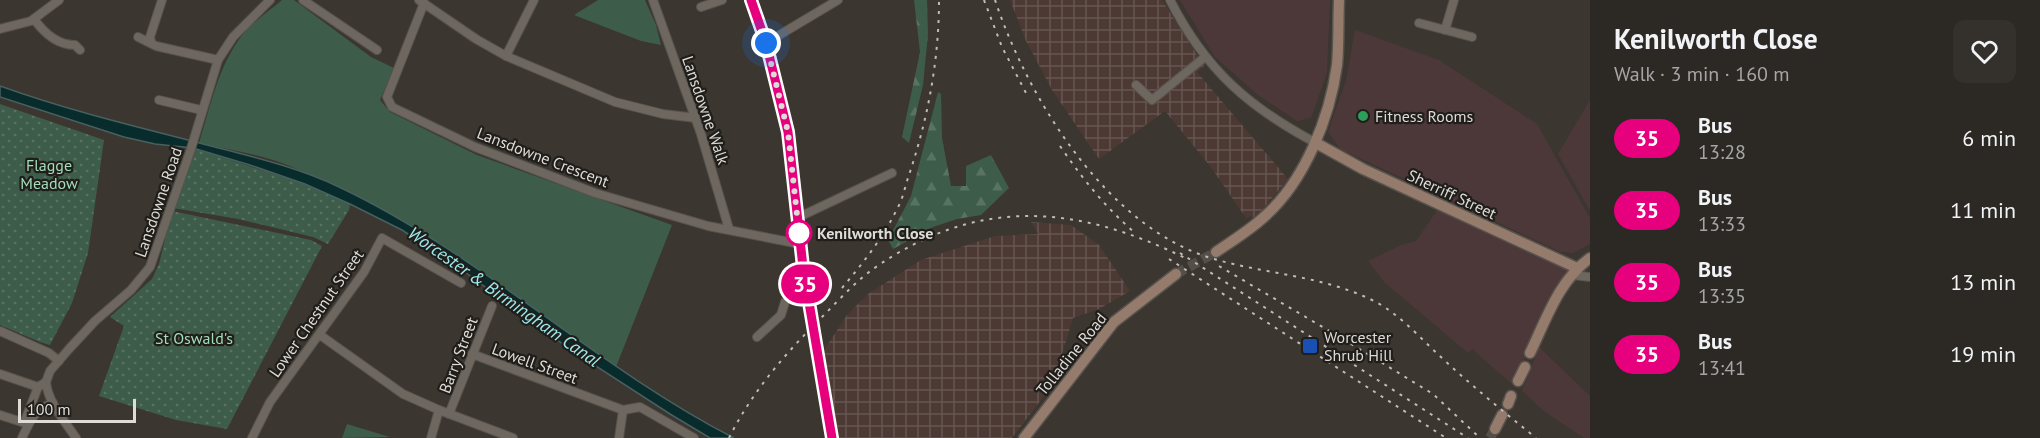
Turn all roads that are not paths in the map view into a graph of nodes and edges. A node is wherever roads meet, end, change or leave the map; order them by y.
1 (59, 0) edge
2 (162, 0) edge
3 (270, 0) edge
4 (303, 0) edge
5 (534, 0) edge
6 (653, 0) edge
7 (722, 0) edge
8 (751, 0) edge
9 (838, 0) edge
10 (1170, 0) edge
11 (1339, 0) edge
12 (1454, 0) edge
13 (421, 2) edge
14 (701, 7) dead end
15 (34, 19) junction
16 (1419, 23) dead end
17 (0, 29) edge
18 (1445, 30) junction
19 (138, 37) dead end
20 (1472, 37) dead end
21 (152, 42) junction
22 (766, 43) junction
23 (80, 50) dead end
24 (377, 50) dead end
25 (506, 56) junction
26 (1205, 57) junction
27 (218, 60) junction
28 (1136, 85) dead end
29 (159, 100) dead end
30 (201, 111) junction
31 (696, 118) junction
32 (1316, 143) junction
33 (892, 173) dead end
34 (797, 218) junction
35 (729, 229) junction
36 (800, 244) junction
37 (1216, 252) tunnel mouth
38 (1589, 260) edge
39 (1575, 272) junction
40 (1176, 274) tunnel mouth
41 (1590, 277) edge
42 (461, 283) dead end
43 (806, 290) junction
44 (492, 306) dead end
45 (0, 331) edge
46 (320, 335) junction
47 (757, 337) dead end
48 (1530, 353) dead end
49 (472, 354) junction
50 (59, 361) junction
51 (1525, 367) dead end
52 (0, 375) edge
53 (1518, 381) dead end
54 (42, 384) junction
55 (53, 403) junction
56 (440, 410) junction
57 (623, 410) junction
58 (449, 414) junction
59 (0, 415) edge
60 (1502, 415) dead end
61 (28, 424) junction
62 (1495, 429) tunnel mouth
63 (22, 438) edge
64 (76, 438) edge
65 (252, 438) edge
66 (431, 438) edge
67 (513, 438) edge
68 (619, 438) edge
69 (694, 438) edge
70 (831, 438) edge
71 (1024, 438) edge

1 - 15 street
2 - 21 street
3 - 27 street, Lansdowne Road
4 - 24 street
5 - 25 street
6 - 31 street, Lansdowne Walk
7 - 14 street
8 - 22 main road
9 - 22 street
10 - 26 street
11 - 32 main road
12 - 18 street
13 - 25 street
13 - 35 street, Lansdowne Crescent
15 - 17 street
15 - 23 street
16 - 18 street
18 - 20 street
19 - 21 street
21 - 27 street
22 - 34 main road
25 - 31 street
26 - 28 street
26 - 32 street
27 - 30 street, Lansdowne Road
29 - 30 street
30 - 50 street, Lansdowne Road
31 - 35 street, Lansdowne Walk
32 - 37 main road
32 - 39 main road, Sherriff Street
33 - 34 street
34 - 36 main road
35 - 36 street, Lansdowne Crescent
36 - 43 main road
38 - 39 main road
39 - 41 street
39 - 48 main road
40 - 71 main road, Tolladine Road
42 - 46 street, Lower Chestnut Street
43 - 47 street
43 - 70 main road
44 - 49 street, Barry Street
45 - 50 street
46 - 56 street
46 - 65 street, Lower Chestnut Street
49 - 57 street, Lowell Street
49 - 58 street, Barry Street
50 - 54 street, Lansdowne Road
51 - 53 main road
52 - 54 street
54 - 55 street
54 - 61 street, Lansdowne Road
55 - 61 street, Lansdowne Road
55 - 64 street
56 - 58 street
56 - 66 street
57 - 68 street
57 - 69 street, Lowell Street
58 - 67 street
59 - 61 street
60 - 62 main road
61 - 63 street, Lansdowne Road

